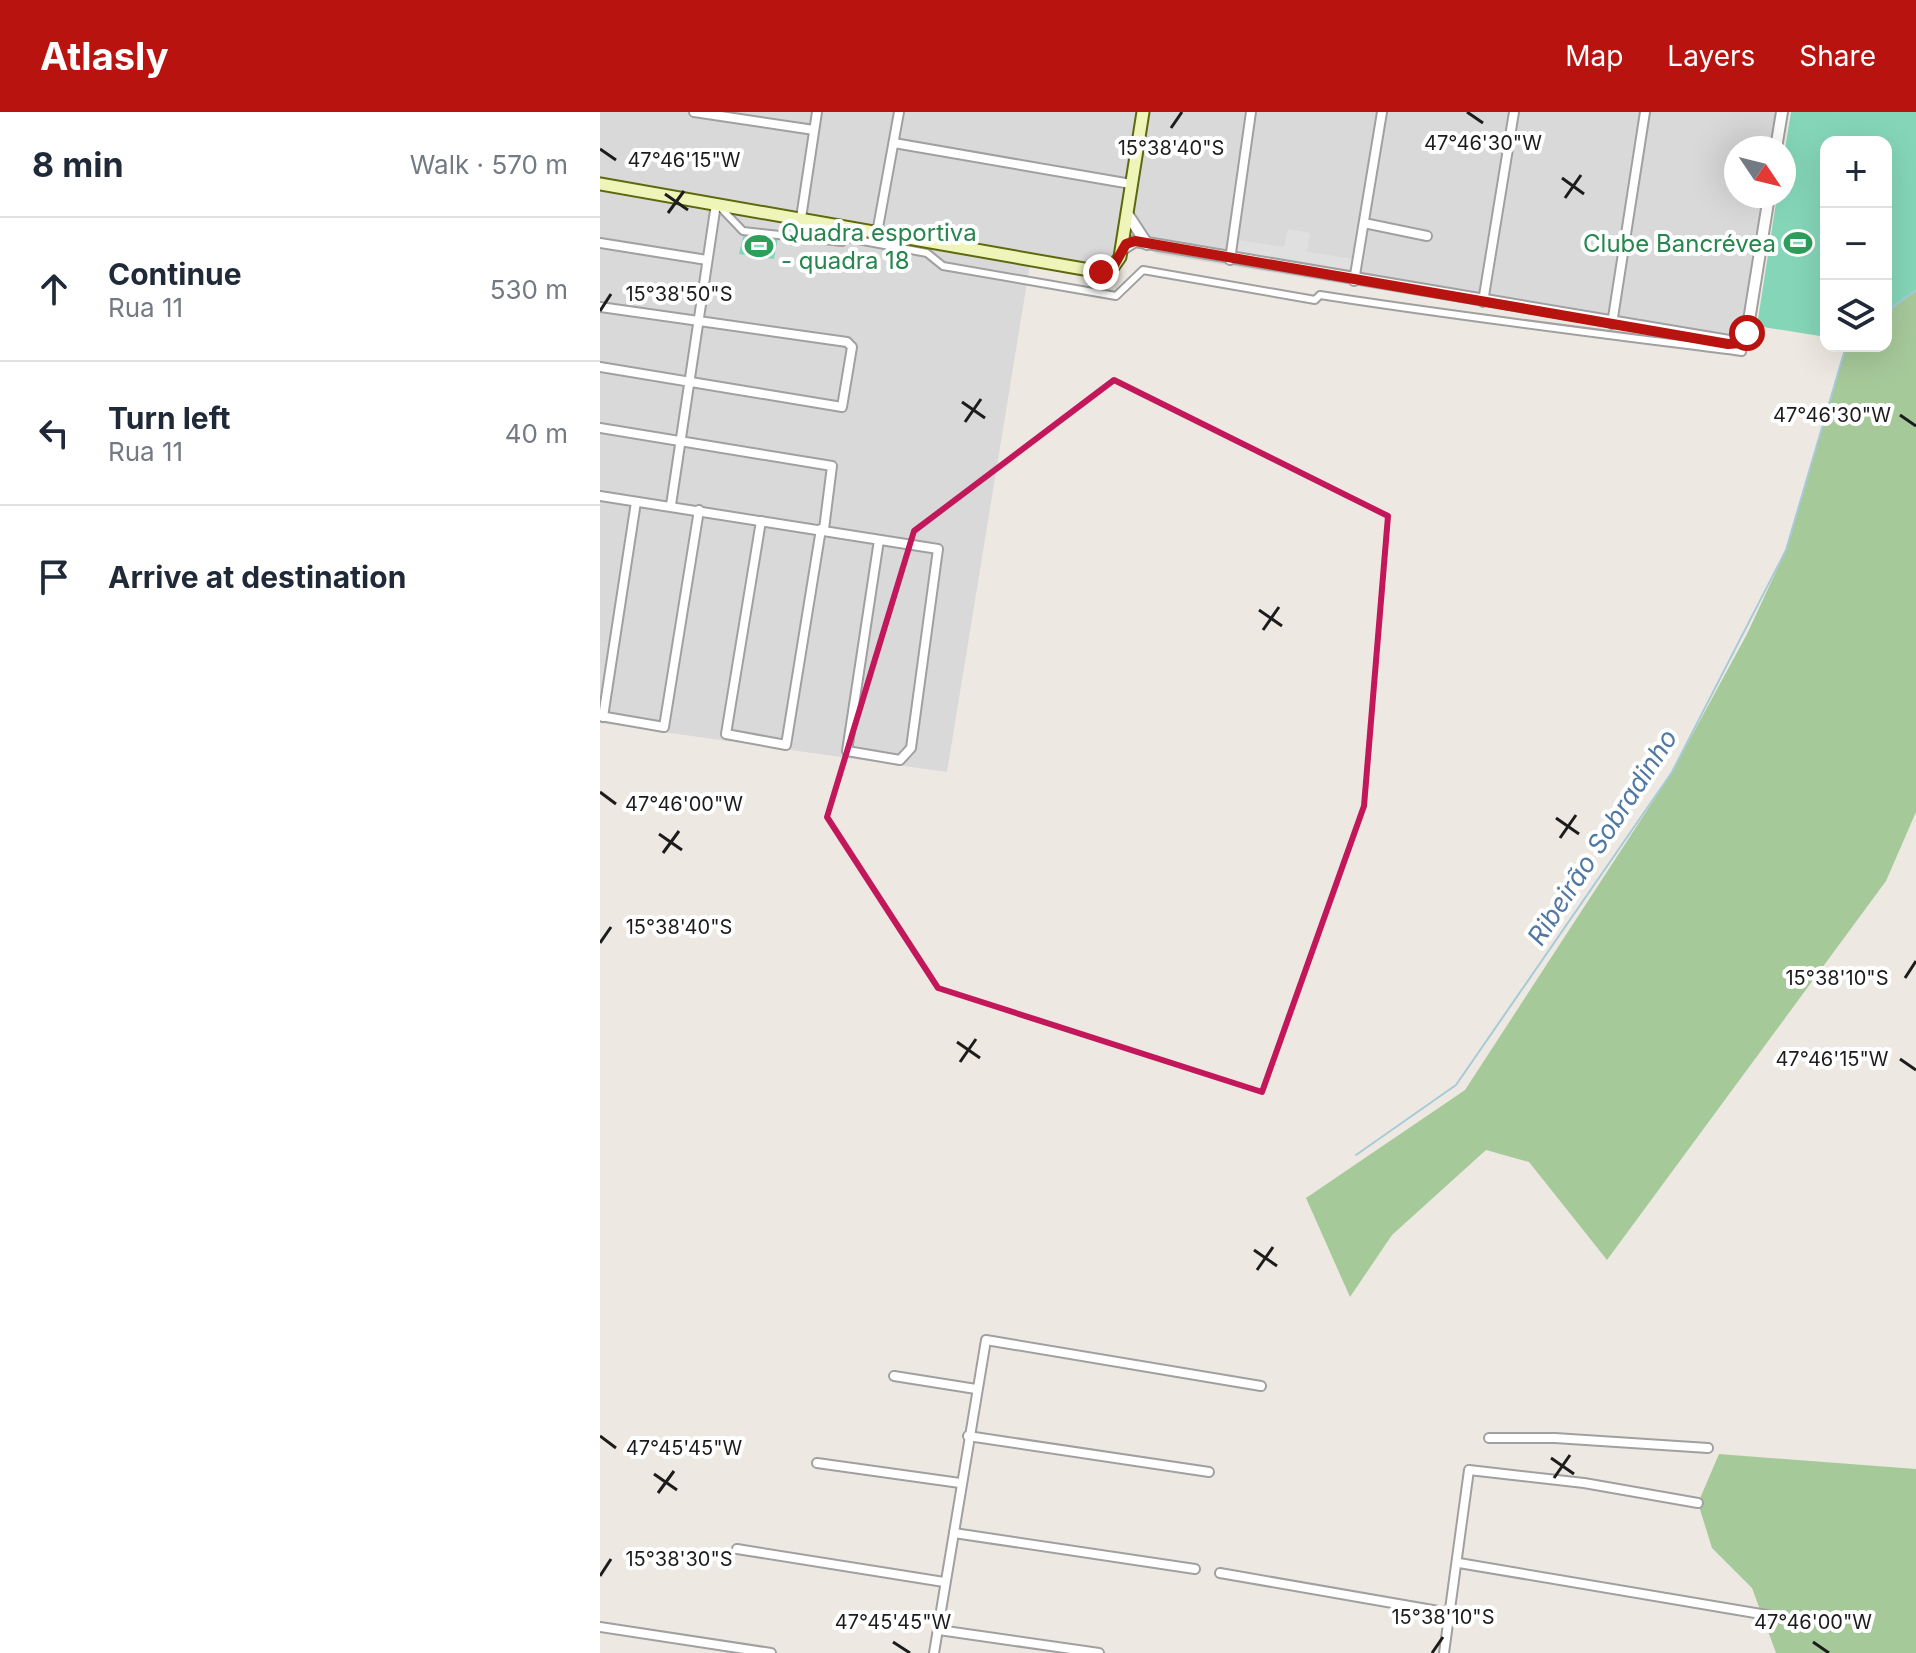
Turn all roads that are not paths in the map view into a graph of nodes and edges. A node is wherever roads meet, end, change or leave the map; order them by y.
1 (694, 112) edge
2 (817, 112) edge
3 (899, 112) edge
4 (1143, 112) edge
5 (1251, 112) edge
6 (1382, 112) edge
7 (1514, 112) edge
8 (1645, 112) edge
9 (1782, 112) edge
10 (814, 130) junction
11 (1778, 136) edge
12 (894, 143) junction
13 (600, 184) edge
14 (1131, 184) junction
15 (716, 204) junction
16 (1767, 208) edge
17 (1128, 215) junction
18 (801, 218) junction
19 (1364, 223) junction
20 (877, 233) junction
21 (1427, 236) dead end
22 (600, 243) edge
23 (1148, 246) junction
24 (1121, 250) junction
25 (707, 260) junction
26 (1230, 260) junction
27 (1354, 281) junction
28 (1483, 302) junction
29 (600, 307) edge
30 (698, 321) junction
31 (1612, 324) junction
32 (1741, 343) junction
33 (600, 367) edge
34 (690, 382) junction
35 (600, 428) edge
36 (682, 442) junction
37 (600, 496) edge
38 (636, 502) junction
39 (671, 505) junction
40 (699, 510) junction
41 (761, 521) junction
42 (823, 529) junction
43 (879, 540) junction
44 (602, 716) edge
45 (894, 1376) dead end
46 (1261, 1386) dead end
47 (976, 1389) junction
48 (968, 1436) junction
49 (1489, 1438) dead end
50 (1708, 1448) dead end
51 (817, 1463) dead end
52 (1209, 1472) dead end
53 (960, 1483) junction
54 (1698, 1503) dead end
55 (954, 1533) junction
56 (737, 1549) dead end
57 (1459, 1563) junction
58 (1195, 1569) dead end
59 (1220, 1573) dead end
60 (944, 1582) junction
61 (1450, 1613) junction
62 (1767, 1615) dead end
63 (600, 1627) edge
64 (939, 1630) junction
65 (771, 1653) edge
66 (934, 1653) edge
67 (1099, 1653) edge
68 (1444, 1653) edge

1 - 10 street
2 - 10 street
3 - 12 street
4 - 14 main road
5 - 26 street
6 - 19 street
7 - 28 street
8 - 31 street
9 - 11 street
10 - 18 street
12 - 14 street
12 - 20 street
13 - 15 main road
14 - 17 main road
15 - 18 main road
15 - 25 street
15 - 32 street
16 - 32 street
17 - 23 street
17 - 24 main road
18 - 20 main road
19 - 21 street
19 - 27 street
20 - 24 main road
22 - 25 street
23 - 24 street
23 - 26 street
25 - 30 street
26 - 27 street
27 - 28 street
28 - 31 street
29 - 30 street
30 - 34 street
30 - 34 street
31 - 32 street
33 - 34 street
34 - 36 street
35 - 36 street
36 - 39 street
36 - 42 street
37 - 38 street
38 - 39 street
38 - 44 street
39 - 40 street
40 - 41 street
40 - 44 street
41 - 42 street
41 - 42 street
42 - 43 street
43 - 43 street
45 - 47 street
46 - 47 street
47 - 48 street
48 - 52 street
48 - 53 street
49 - 50 street
51 - 53 street
53 - 55 street
54 - 57 street
55 - 58 street
55 - 60 street
56 - 60 street
57 - 61 street
57 - 62 street
59 - 61 street
60 - 64 street
61 - 68 street
63 - 65 street
64 - 66 street
64 - 67 street

